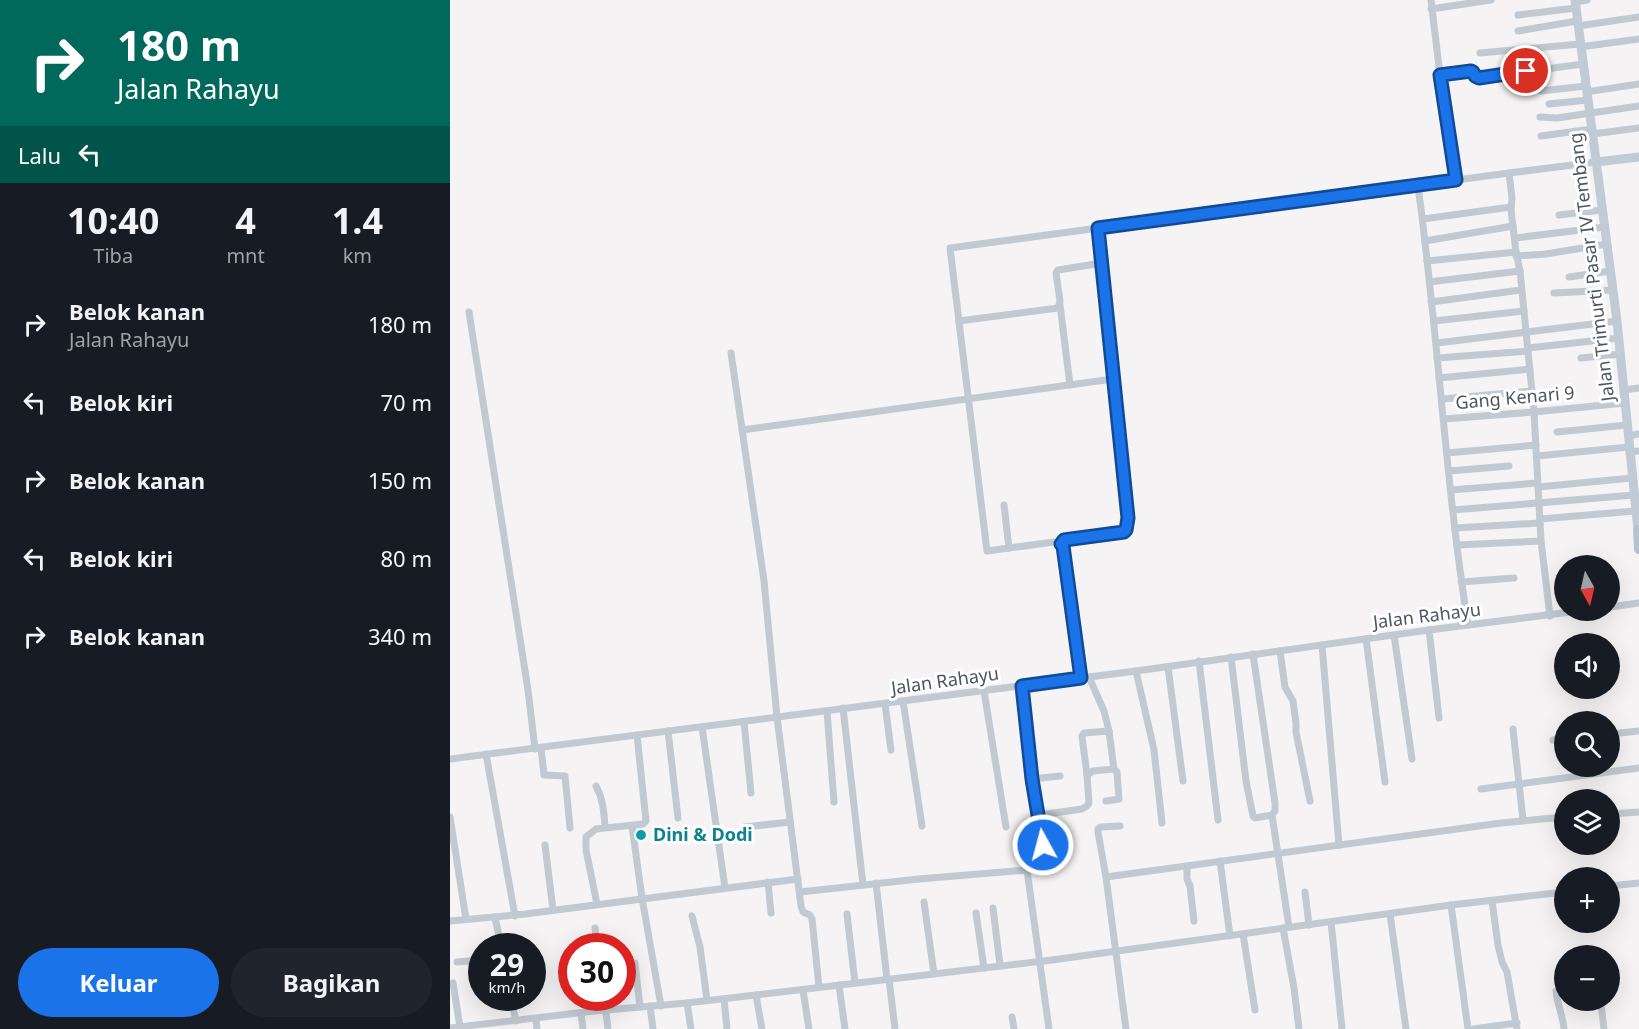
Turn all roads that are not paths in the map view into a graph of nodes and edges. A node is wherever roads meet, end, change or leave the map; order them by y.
1 (1431, 0) edge
2 (1491, 0) edge
3 (1587, 0) edge
4 (1575, 3) edge
5 (1431, 9) junction
6 (1518, 15) dead end
7 (1639, 17) edge
8 (1578, 24) junction
9 (1518, 31) dead end
10 (1639, 39) edge
11 (1580, 46) junction
12 (1480, 53) dead end
13 (1582, 64) junction
14 (1440, 75) junction
15 (1639, 84) edge
16 (1540, 92) dead end
17 (1587, 92) junction
18 (1549, 104) dead end
19 (1639, 106) edge
20 (1590, 114) junction
21 (1540, 117) dead end
22 (1639, 128) edge
23 (1592, 132) junction
24 (1541, 136) dead end
25 (1639, 157) edge
26 (1596, 162) junction
27 (1639, 162) edge
28 (1509, 173) junction
29 (1456, 180) junction
30 (1418, 186) junction
31 (1511, 207) junction
32 (1602, 210) junction
33 (1559, 215) dead end
34 (1422, 219) junction
35 (1513, 226) junction
36 (1605, 226) junction
37 (1098, 228) junction
38 (1515, 238) junction
39 (1425, 241) junction
40 (1607, 244) junction
41 (1516, 254) junction
42 (1427, 261) junction
43 (1102, 263) junction
44 (1520, 271) junction
45 (1611, 271) junction
46 (1569, 277) dead end
47 (1429, 282) junction
48 (1521, 290) junction
49 (1613, 290) junction
50 (1554, 293) dead end
51 (1431, 302) junction
52 (1060, 305) junction
53 (1524, 311) junction
54 (470, 312) dead end
55 (959, 321) junction
56 (1434, 321) junction
57 (1617, 321) junction
58 (1526, 331) junction
59 (1619, 338) junction
60 (1437, 343) junction
61 (1528, 350) junction
62 (731, 352) dead end
63 (1621, 354) junction
64 (1437, 358) junction
65 (1581, 358) dead end
66 (1530, 369) junction
67 (1439, 378) junction
68 (1113, 379) junction
69 (1070, 385) junction
70 (1639, 388) edge
71 (1624, 390) junction
72 (1532, 391) junction
73 (969, 398) junction
74 (1442, 399) junction
75 (1625, 403) junction
76 (1534, 412) junction
77 (1444, 419) junction
78 (1627, 425) junction
79 (742, 430) junction
80 (1557, 432) dead end
81 (1639, 434) edge
82 (1628, 436) junction
83 (1536, 445) junction
84 (1632, 450) edge
85 (1447, 453) junction
86 (1537, 456) junction
87 (1509, 466) dead end
88 (1449, 471) junction
89 (1632, 478) junction
90 (1538, 485) junction
91 (1451, 490) junction
92 (1634, 495) junction
93 (1538, 502) junction
94 (1004, 505) dead end
95 (1453, 510) junction
96 (1635, 511) junction
97 (1540, 521) junction
98 (1455, 528) junction
99 (1638, 530) edge
100 (1541, 541) junction
101 (1061, 544) junction
102 (1457, 546) junction
103 (1009, 548) junction
104 (1639, 549) edge
105 (1514, 578) dead end
106 (1461, 582) junction
107 (1639, 603) edge
108 (1620, 606) edge
109 (1554, 615) edge
110 (1550, 616) junction
111 (1468, 625) junction
112 (1429, 630) junction
113 (1394, 635) junction
114 (1366, 639) junction
115 (1322, 645) junction
116 (1280, 651) junction
117 (1253, 654) junction
118 (1231, 657) junction
119 (1198, 661) junction
120 (1168, 667) junction
121 (1136, 671) junction
122 (1085, 678) junction
123 (1022, 686) junction
124 (984, 690) junction
125 (903, 701) junction
126 (885, 704) junction
127 (843, 708) junction
128 (827, 711) junction
129 (777, 717) junction
130 (1440, 718) dead end
131 (744, 722) junction
132 (702, 727) junction
133 (1513, 729) dead end
134 (1639, 730) edge
135 (668, 731) junction
136 (1109, 731) junction
137 (1620, 733) edge
138 (637, 735) junction
139 (538, 748) junction
140 (891, 750) dead end
141 (486, 754) junction
142 (450, 759) edge
143 (1412, 759) dead end
144 (1639, 768) edge
145 (1114, 769) junction
146 (1089, 772) junction
147 (1059, 776) dead end
148 (1032, 779) junction
149 (1183, 781) dead end
150 (1385, 782) dead end
151 (1520, 784) junction
152 (596, 786) dead end
153 (1481, 789) dead end
154 (751, 793) dead end
155 (1106, 801) dead end
156 (1310, 801) dead end
157 (834, 802) dead end
158 (1639, 812) edge
159 (1620, 813) edge
160 (1039, 815) junction
161 (1272, 815) junction
162 (450, 817) edge
163 (678, 818) dead end
164 (1554, 818) edge
165 (1218, 820) dead end
166 (1523, 820) junction
167 (790, 822) junction
168 (1162, 823) dead end
169 (632, 826) junction
170 (922, 826) dead end
171 (1120, 826) dead end
172 (605, 827) junction
173 (745, 827) dead end
174 (1006, 827) dead end
175 (570, 828) dead end
176 (546, 845) dead end
177 (1339, 845) junction
178 (1277, 852) junction
179 (1220, 861) junction
180 (1187, 866) junction
181 (1027, 870) junction
182 (1106, 877) junction
183 (798, 879) junction
184 (768, 882) junction
185 (876, 883) junction
186 (1639, 883) edge
187 (863, 885) junction
188 (1620, 885) edge
189 (725, 888) junction
190 (800, 892) junction
191 (1305, 892) dead end
192 (1554, 893) edge
193 (642, 898) junction
194 (1492, 900) junction
195 (924, 902) dead end
196 (597, 904) junction
197 (1451, 905) junction
198 (993, 908) dead end
199 (553, 910) junction
200 (771, 913) dead end
201 (976, 913) dead end
202 (847, 914) dead end
203 (1390, 914) junction
204 (515, 916) junction
205 (692, 916) dead end
206 (495, 917) junction
207 (466, 919) junction
208 (450, 921) edge
209 (1194, 921) dead end
210 (1331, 922) junction
211 (1309, 925) junction
212 (1286, 927) junction
213 (595, 928) dead end
214 (498, 933) edge
215 (596, 933) edge
216 (1243, 934) junction
217 (1230, 936) junction
218 (1116, 951) junction
219 (468, 961) edge
220 (1039, 961) junction
221 (457, 962) dead end
222 (1000, 965) junction
223 (984, 968) junction
224 (636, 972) edge
225 (934, 974) junction
226 (888, 979) junction
227 (453, 983) dead end
228 (855, 983) junction
229 (839, 985) junction
230 (819, 987) junction
231 (803, 990) junction
232 (756, 995) junction
233 (724, 999) junction
234 (707, 1000) junction
235 (687, 1003) junction
236 (650, 1006) junction
237 (661, 1006) junction
238 (636, 1007) edge
239 (640, 1007) junction
240 (1255, 1010) dead end
241 (514, 1011) edge
242 (594, 1011) edge
243 (606, 1011) edge
244 (1560, 1011) edge
245 (1602, 1011) edge
246 (581, 1013) junction
247 (1012, 1017) dead end
248 (536, 1019) junction
249 (516, 1021) junction
250 (1517, 1026) edge
251 (460, 1027) junction
252 (450, 1028) edge
253 (537, 1029) edge
254 (583, 1029) edge
255 (608, 1029) edge
256 (653, 1029) edge
257 (691, 1029) edge
258 (727, 1029) edge
259 (762, 1029) edge
260 (809, 1029) edge
261 (845, 1029) edge
262 (895, 1029) edge
263 (1014, 1029) edge
264 (1049, 1029) edge
265 (1126, 1029) edge
266 (1299, 1029) edge
267 (1342, 1029) edge
268 (1406, 1029) edge
269 (1468, 1029) edge
270 (1473, 1029) edge
271 (1564, 1029) edge
272 (1604, 1029) edge

1 - 5 street
2 - 5 street
3 - 4 street
4 - 6 street
4 - 8 street, Jalan Trimurti Pasar IV Tembang
5 - 14 street
7 - 8 street
8 - 9 street
8 - 11 street, Jalan Trimurti Pasar IV Tembang
10 - 11 street
11 - 12 street
11 - 13 street, Jalan Trimurti Pasar IV Tembang
13 - 14 street
13 - 17 street, Jalan Trimurti Pasar IV Tembang
14 - 29 street
15 - 17 street
16 - 17 street
17 - 18 street
17 - 20 street, Jalan Trimurti Pasar IV Tembang
19 - 20 street
20 - 21 street
20 - 23 street, Jalan Trimurti Pasar IV Tembang
22 - 23 street
23 - 24 street
23 - 26 street, Jalan Trimurti Pasar IV Tembang
25 - 26 street
25 - 27 street
26 - 28 street
26 - 32 street, Jalan Trimurti Pasar IV Tembang
28 - 29 street
28 - 31 street
29 - 30 street
30 - 34 street
30 - 37 street
31 - 34 street
31 - 35 street
32 - 33 street
32 - 36 street, Jalan Trimurti Pasar IV Tembang
34 - 39 street
35 - 38 street
35 - 39 street
36 - 38 street
36 - 40 street, Jalan Trimurti Pasar IV Tembang
37 - 43 street
37 - 55 street
38 - 41 street
39 - 42 street
40 - 41 street
40 - 45 street, Jalan Trimurti Pasar IV Tembang
41 - 42 street
41 - 44 street
42 - 47 street
43 - 52 street
43 - 68 street
44 - 47 street
44 - 48 street
45 - 46 street
45 - 49 street, Jalan Trimurti Pasar IV Tembang
47 - 51 street
48 - 51 street
48 - 53 street
49 - 50 street
49 - 57 street, Jalan Trimurti Pasar IV Tembang
51 - 56 street
52 - 55 street
52 - 69 street
53 - 56 street
53 - 58 street
54 - 139 street
55 - 73 street
56 - 60 street
57 - 58 street
57 - 59 street, Jalan Trimurti Pasar IV Tembang
58 - 60 street
58 - 61 street
59 - 61 street
59 - 63 street, Jalan Trimurti Pasar IV Tembang
60 - 64 street
61 - 64 street
61 - 66 street
62 - 79 street
63 - 65 street
63 - 71 street, Jalan Trimurti Pasar IV Tembang
64 - 67 street
66 - 67 street
66 - 72 street
67 - 74 street
68 - 69 street
68 - 101 street
69 - 73 street
70 - 71 street
71 - 75 street, Jalan Trimurti Pasar IV Tembang
72 - 74 street
72 - 76 street
73 - 79 street
73 - 103 street
74 - 77 street
75 - 76 street, Gang Kenari 9
75 - 78 street, Jalan Trimurti Pasar IV Tembang
76 - 77 street, Gang Kenari 9
76 - 83 street
77 - 85 street
78 - 80 street
78 - 82 street, Jalan Trimurti Pasar IV Tembang
79 - 129 street
81 - 82 street
82 - 84 street, Jalan Trimurti Pasar IV Tembang
83 - 85 street
83 - 86 street
84 - 86 street
84 - 89 street, Jalan Trimurti Pasar IV Tembang
85 - 88 street
86 - 90 street
87 - 88 street
88 - 91 street
89 - 90 street
89 - 92 street, Jalan Trimurti Pasar IV Tembang
90 - 91 street
90 - 93 street
91 - 95 street
92 - 93 street
92 - 96 street, Jalan Trimurti Pasar IV Tembang
93 - 95 street
93 - 97 street
94 - 103 street
95 - 98 street
96 - 97 street
96 - 99 street, Jalan Trimurti Pasar IV Tembang
97 - 98 street
97 - 100 street
98 - 102 street
99 - 104 main road
100 - 102 street
100 - 110 street
101 - 103 street
101 - 122 street
102 - 106 street
105 - 106 street
106 - 111 street
107 - 108 street
109 - 110 street, Jalan Rahayu
110 - 111 street, Jalan Rahayu
111 - 112 street, Jalan Rahayu
112 - 113 street, Jalan Rahayu
112 - 130 street
113 - 114 street, Jalan Rahayu
113 - 143 street
114 - 115 street, Jalan Rahayu
114 - 150 street
115 - 116 street, Jalan Rahayu
115 - 177 street
116 - 117 street, Jalan Rahayu
116 - 156 street
117 - 118 street, Jalan Rahayu
117 - 161 street
118 - 119 street, Jalan Rahayu
118 - 161 street
119 - 120 street, Jalan Rahayu
119 - 165 street
120 - 121 street, Jalan Rahayu
120 - 149 street
121 - 122 street, Jalan Rahayu
121 - 168 street
122 - 123 street, Jalan Rahayu
122 - 136 street
123 - 124 street, Jalan Rahayu
123 - 148 street
124 - 125 street, Jalan Rahayu
124 - 174 street
125 - 126 street, Jalan Rahayu
125 - 170 street
126 - 127 street, Jalan Rahayu
126 - 140 street
127 - 128 street, Jalan Rahayu
127 - 187 street
128 - 129 street, Jalan Rahayu
128 - 157 street
129 - 131 street, Jalan Rahayu
129 - 167 street
131 - 132 street, Jalan Rahayu
131 - 154 street
132 - 135 street, Jalan Rahayu
132 - 189 street
133 - 151 street
134 - 137 street
135 - 138 street, Jalan Rahayu
135 - 163 street
136 - 145 street
136 - 146 street
138 - 139 street, Jalan Rahayu
138 - 169 street
139 - 141 street, Jalan Rahayu
139 - 175 street
141 - 142 street, Jalan Rahayu
141 - 204 street
144 - 151 street
145 - 146 street
145 - 155 street
146 - 160 street
147 - 148 street
148 - 160 street
151 - 153 street
151 - 166 street
152 - 172 street
158 - 159 street
160 - 181 street
161 - 178 street
162 - 207 street
164 - 166 street
166 - 177 street
167 - 173 street
167 - 183 street
169 - 172 street
169 - 193 street
171 - 182 street
172 - 196 street
176 - 199 street
177 - 178 street
178 - 179 street
178 - 212 street
179 - 180 street
179 - 217 street
180 - 182 street
180 - 209 street
181 - 185 street
181 - 220 street
182 - 218 street
183 - 184 street
183 - 190 street
184 - 189 street
184 - 200 street
185 - 187 street
185 - 226 street
186 - 188 street
187 - 190 street
189 - 193 street
190 - 230 street
191 - 211 street
192 - 194 street
193 - 196 street
193 - 237 street
194 - 197 street
194 - 250 street
195 - 225 street
196 - 199 street
197 - 203 street
197 - 269 street
198 - 222 street
199 - 204 street
201 - 223 street
202 - 228 street
203 - 210 street
203 - 268 street
204 - 206 street
205 - 234 street
206 - 207 street
206 - 214 street
207 - 208 street
210 - 211 street
210 - 267 street
211 - 212 street
212 - 216 street
212 - 266 street
213 - 215 street
216 - 217 street
216 - 240 street
217 - 218 street
218 - 220 street
218 - 265 street
219 - 221 street
220 - 222 street
220 - 264 street
222 - 223 street
223 - 225 street
224 - 239 street
225 - 226 street
226 - 228 street
226 - 262 street
227 - 251 street
228 - 229 street
229 - 230 street
229 - 261 street
230 - 231 street
231 - 232 street
231 - 260 street
232 - 233 street
232 - 259 street
233 - 234 street
233 - 258 street
234 - 235 street
235 - 237 street
235 - 257 street
236 - 237 street
236 - 239 street
236 - 256 street
238 - 239 street
241 - 249 street
242 - 246 street
243 - 255 street
244 - 271 street
245 - 272 street
246 - 248 street
246 - 254 street
247 - 263 street
248 - 249 street
248 - 253 street
249 - 251 street
250 - 270 street
251 - 252 street

